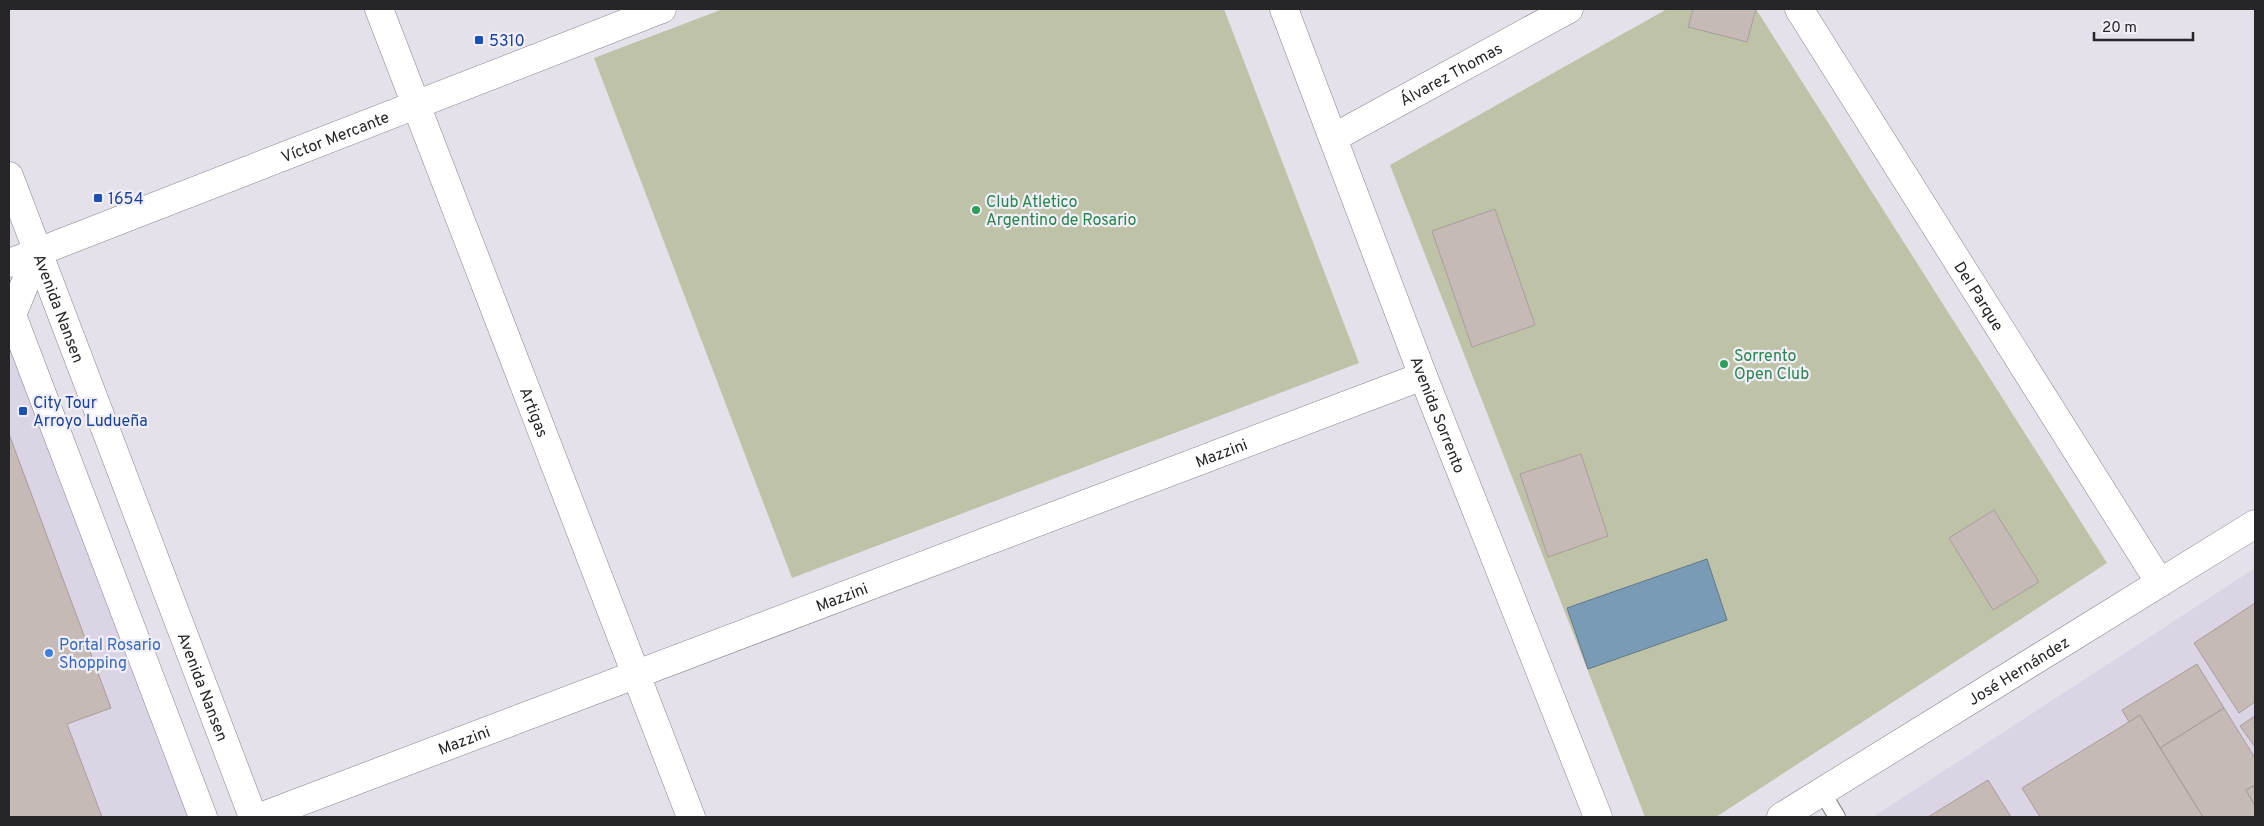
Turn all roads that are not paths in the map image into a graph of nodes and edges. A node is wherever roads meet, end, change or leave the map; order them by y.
1 (379, 9) edge
2 (662, 9) edge
3 (1284, 9) edge
4 (1569, 9) edge
5 (1799, 9) edge
6 (416, 104) junction
7 (1333, 138) junction
8 (9, 176) edge
9 (38, 252) junction
10 (9, 263) edge
11 (1423, 376) junction
12 (2255, 524) edge
13 (2160, 583) junction
14 (636, 675) junction
15 (1822, 792) junction
16 (203, 817) edge
17 (253, 817) edge
18 (260, 817) edge
19 (691, 817) edge
20 (1598, 817) edge
21 (1781, 817) edge
22 (1837, 817) edge

1 - 6 street, Artigas
2 - 6 street, Víctor Mercante
3 - 7 street, Avenida Sorrento
4 - 7 street, Álvarez Thomas
5 - 13 street, Del Parque
6 - 9 street, Víctor Mercante
6 - 14 street, Artigas
7 - 11 street, Avenida Sorrento
8 - 9 street
9 - 10 street, Víctor Mercante
9 - 16 street, Avenida Nansen
9 - 17 street, Avenida Nansen
11 - 14 street, Mazzini
11 - 20 street, Avenida Sorrento
12 - 13 street, José Hernández
13 - 15 street, José Hernández
14 - 18 street, Mazzini
14 - 19 street, Artigas
15 - 21 street, José Hernández
15 - 22 lane

